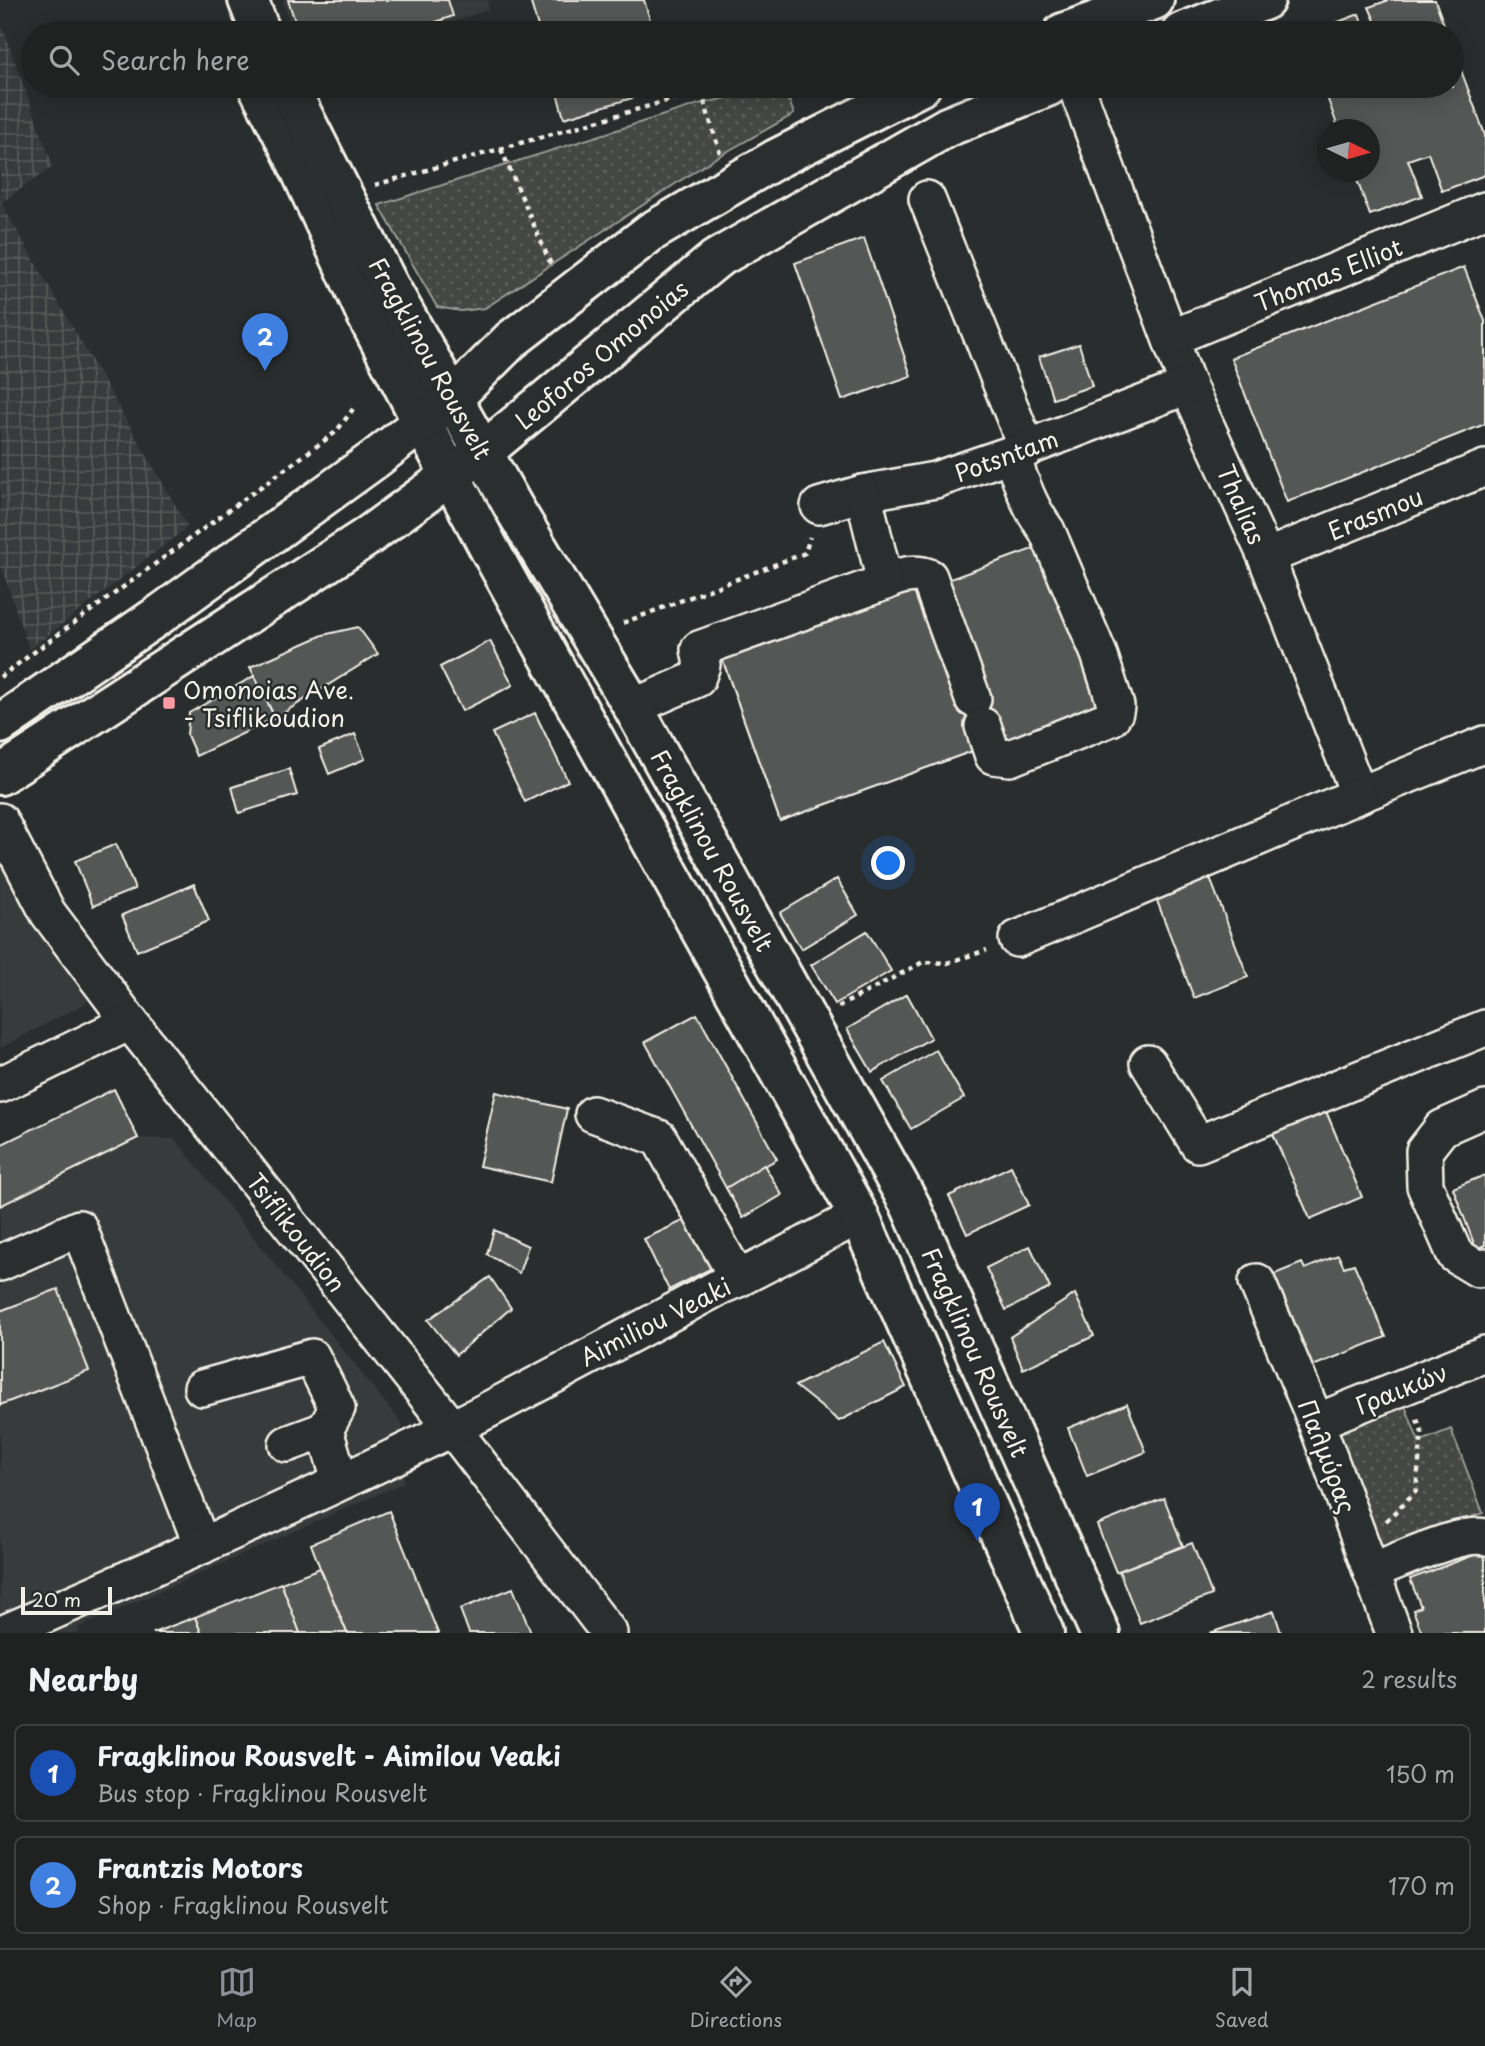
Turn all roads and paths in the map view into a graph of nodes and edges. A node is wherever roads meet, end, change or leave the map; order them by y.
1 (222, 0) edge
2 (248, 0) edge
3 (1154, 0) edge
4 (1265, 0) edge
5 (229, 21) edge
6 (256, 21) edge
7 (1096, 21) edge
8 (1212, 21) edge
9 (264, 98) edge
10 (294, 98) edge
11 (677, 98) edge
12 (703, 98) edge
13 (896, 98) edge
14 (1019, 98) edge
15 (1081, 98) edge
16 (501, 149) junction
17 (723, 161) dead end
18 (373, 186) dead end
19 (927, 199) dead end
20 (1485, 210) edge
21 (554, 271) dead end
22 (1171, 338) junction
23 (1188, 386) junction
24 (453, 398) junction
25 (353, 409) dead end
26 (422, 422) junction
27 (482, 452) junction
28 (1019, 452) junction
29 (1485, 468) edge
30 (452, 477) junction
31 (863, 493) junction
32 (819, 506) joint
33 (1266, 557) junction
34 (885, 582) junction
35 (619, 625) dead end
36 (0, 677) edge
37 (633, 707) junction
38 (0, 724) edge
39 (1485, 744) edge
40 (0, 775) edge
41 (1359, 795) junction
42 (0, 821) edge
43 (1017, 939) joint
44 (130, 1022) junction
45 (809, 1023) junction
46 (1485, 1028) edge
47 (1148, 1063) dead end
48 (0, 1085) edge
49 (1485, 1109) edge
50 (593, 1114) dead end
51 (859, 1216) junction
52 (0, 1263) edge
53 (1485, 1267) edge
54 (738, 1279) junction
55 (1257, 1282) dead end
56 (1485, 1354) edge
57 (1405, 1387) junction
58 (202, 1388) dead end
59 (1316, 1422) junction
60 (452, 1428) junction
61 (325, 1430) junction
62 (287, 1444) dead end
63 (340, 1481) junction
64 (1485, 1538) edge
65 (202, 1546) junction
66 (1367, 1559) junction
67 (4, 1633) edge
68 (609, 1633) edge
69 (1044, 1633) edge
70 (1100, 1633) edge
71 (1394, 1633) edge

1 - 5 main road
2 - 6 main road
3 - 7 main road
4 - 8 main road
9 - 26 main road, Fragklinou Rousvelt
10 - 24 main road, Fragklinou Rousvelt
11 - 16 path
12 - 17 path
13 - 24 main road
14 - 27 main road, Leoforos Omonoias
15 - 22 street, Thalias
16 - 18 path
16 - 21 path
19 - 28 street
20 - 22 street, Thomas Elliot
22 - 23 street, Thalias
23 - 28 street, Potsntam
23 - 33 street, Thalias
24 - 26 main road
24 - 27 main road, Fragklinou Rousvelt
25 - 36 path
26 - 30 main road, Fragklinou Rousvelt
26 - 38 main road
27 - 30 main road, Leoforos Omonoias
27 - 37 main road, Fragklinou Rousvelt
28 - 31 street, Potsntam
28 - 34 street
29 - 33 street, Erasmou
30 - 40 main road, Leoforos Omonoias
30 - 51 main road, Fragklinou Rousvelt
31 - 32 street, Potsntam
31 - 34 street
32 - 35 path
33 - 41 street, Thalias
34 - 37 street
37 - 45 main road, Fragklinou Rousvelt
39 - 41 street
41 - 43 street
42 - 44 street, Tsiflikoudion
43 - 45 path
44 - 48 street
44 - 60 street, Tsiflikoudion
45 - 70 main road, Fragklinou Rousvelt
46 - 47 street
49 - 53 street
50 - 54 street
51 - 54 street, Aimiliou Veaki
51 - 69 main road, Fragklinou Rousvelt
52 - 65 street
54 - 60 street, Aimiliou Veaki
55 - 59 street, Παλμύρας
56 - 57 street, Γραικών
57 - 59 street, Γραικών
57 - 66 path
58 - 61 street
59 - 66 street, Παλμύρας
60 - 63 street, Aimiliou Veaki
60 - 68 street, Tsiflikoudion
61 - 62 street
61 - 63 street
63 - 65 street, Aimiliou Veaki
64 - 66 street
65 - 67 street, Aimiliou Veaki
66 - 71 street, Παλμύρας

